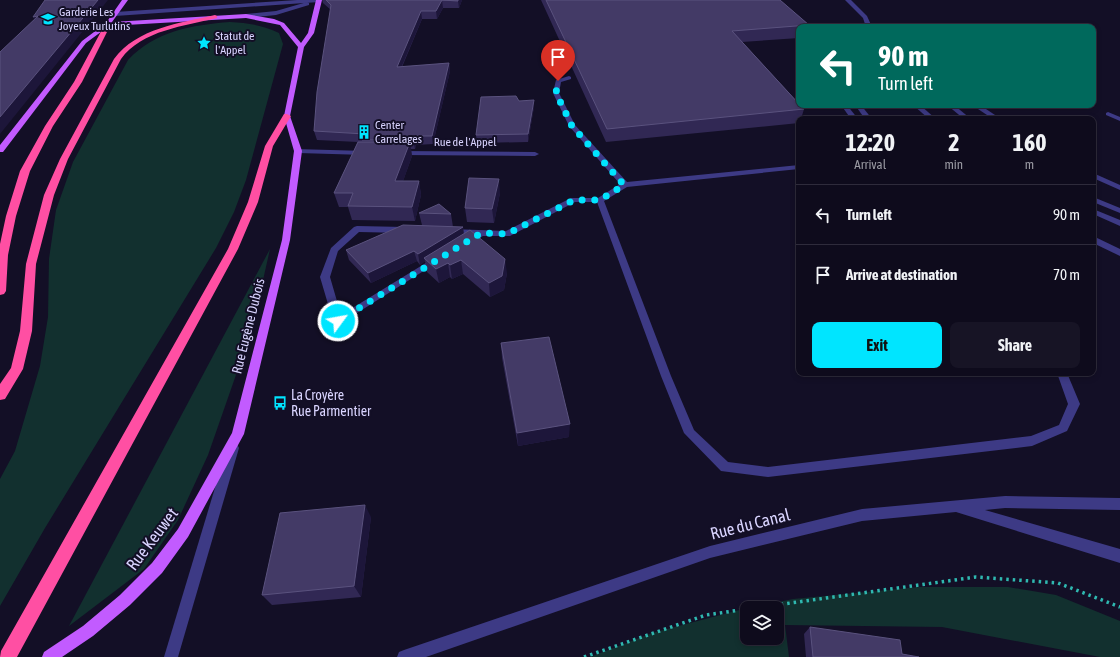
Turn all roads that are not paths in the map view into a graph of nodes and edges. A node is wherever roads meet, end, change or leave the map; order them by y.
1 (125, 0) edge
2 (319, 0) edge
3 (848, 0) edge
4 (115, 14) junction
5 (246, 16) junction
6 (215, 17) junction
7 (108, 24) junction
8 (868, 24) edge
9 (301, 46) junction
10 (569, 78) dead end
11 (846, 108) edge
12 (860, 108) edge
13 (920, 108) edge
14 (944, 108) edge
15 (954, 108) edge
16 (980, 108) edge
17 (1108, 114) dead end
18 (286, 116) junction
19 (853, 116) edge
20 (867, 116) edge
21 (929, 116) edge
22 (954, 116) edge
23 (964, 116) edge
24 (993, 116) edge
25 (1120, 119) edge
26 (0, 150) edge
27 (298, 151) junction
28 (375, 153) edge
29 (391, 153) edge
30 (535, 154) dead end
31 (796, 167) edge
32 (1096, 176) edge
33 (624, 185) junction
34 (1120, 188) edge
35 (600, 200) junction
36 (1096, 200) edge
37 (1120, 211) edge
38 (1096, 212) edge
39 (1120, 223) edge
40 (411, 231) edge
41 (442, 232) edge
42 (481, 233) junction
43 (1096, 241) edge
44 (460, 246) edge
45 (1120, 253) edge
46 (447, 254) edge
47 (0, 273) edge
48 (0, 291) edge
49 (1063, 376) edge
50 (0, 395) edge
51 (238, 434) junction
52 (1120, 504) edge
53 (955, 507) junction
54 (1120, 556) edge
55 (8, 657) edge
56 (49, 657) edge
57 (171, 657) edge
58 (404, 657) edge

1 - 4 main road
2 - 4 street
2 - 5 street
2 - 9 main road
3 - 8 street
4 - 7 main road
5 - 6 main road
5 - 9 main road
6 - 7 main road
6 - 50 highway
7 - 26 main road
7 - 47 highway
9 - 18 main road
10 - 33 street
11 - 19 street
12 - 20 street
13 - 21 street
14 - 22 street
15 - 23 street
16 - 24 street
17 - 25 street
18 - 27 main road, Rue Eugène Dubois
18 - 55 highway
27 - 28 street
27 - 51 main road, Rue Eugène Dubois
29 - 30 street, Rue de l'Appel
31 - 33 street
32 - 34 street
33 - 35 street
35 - 42 street
35 - 49 street
36 - 37 street
38 - 39 street
40 - 46 street
41 - 42 street
42 - 44 street
43 - 45 street
47 - 48 highway
51 - 56 main road, Rue Keuwet
51 - 57 street, Rue Eugène Dubois
52 - 53 street, Rue du Canal
53 - 54 street
53 - 58 street, Rue du Canal

